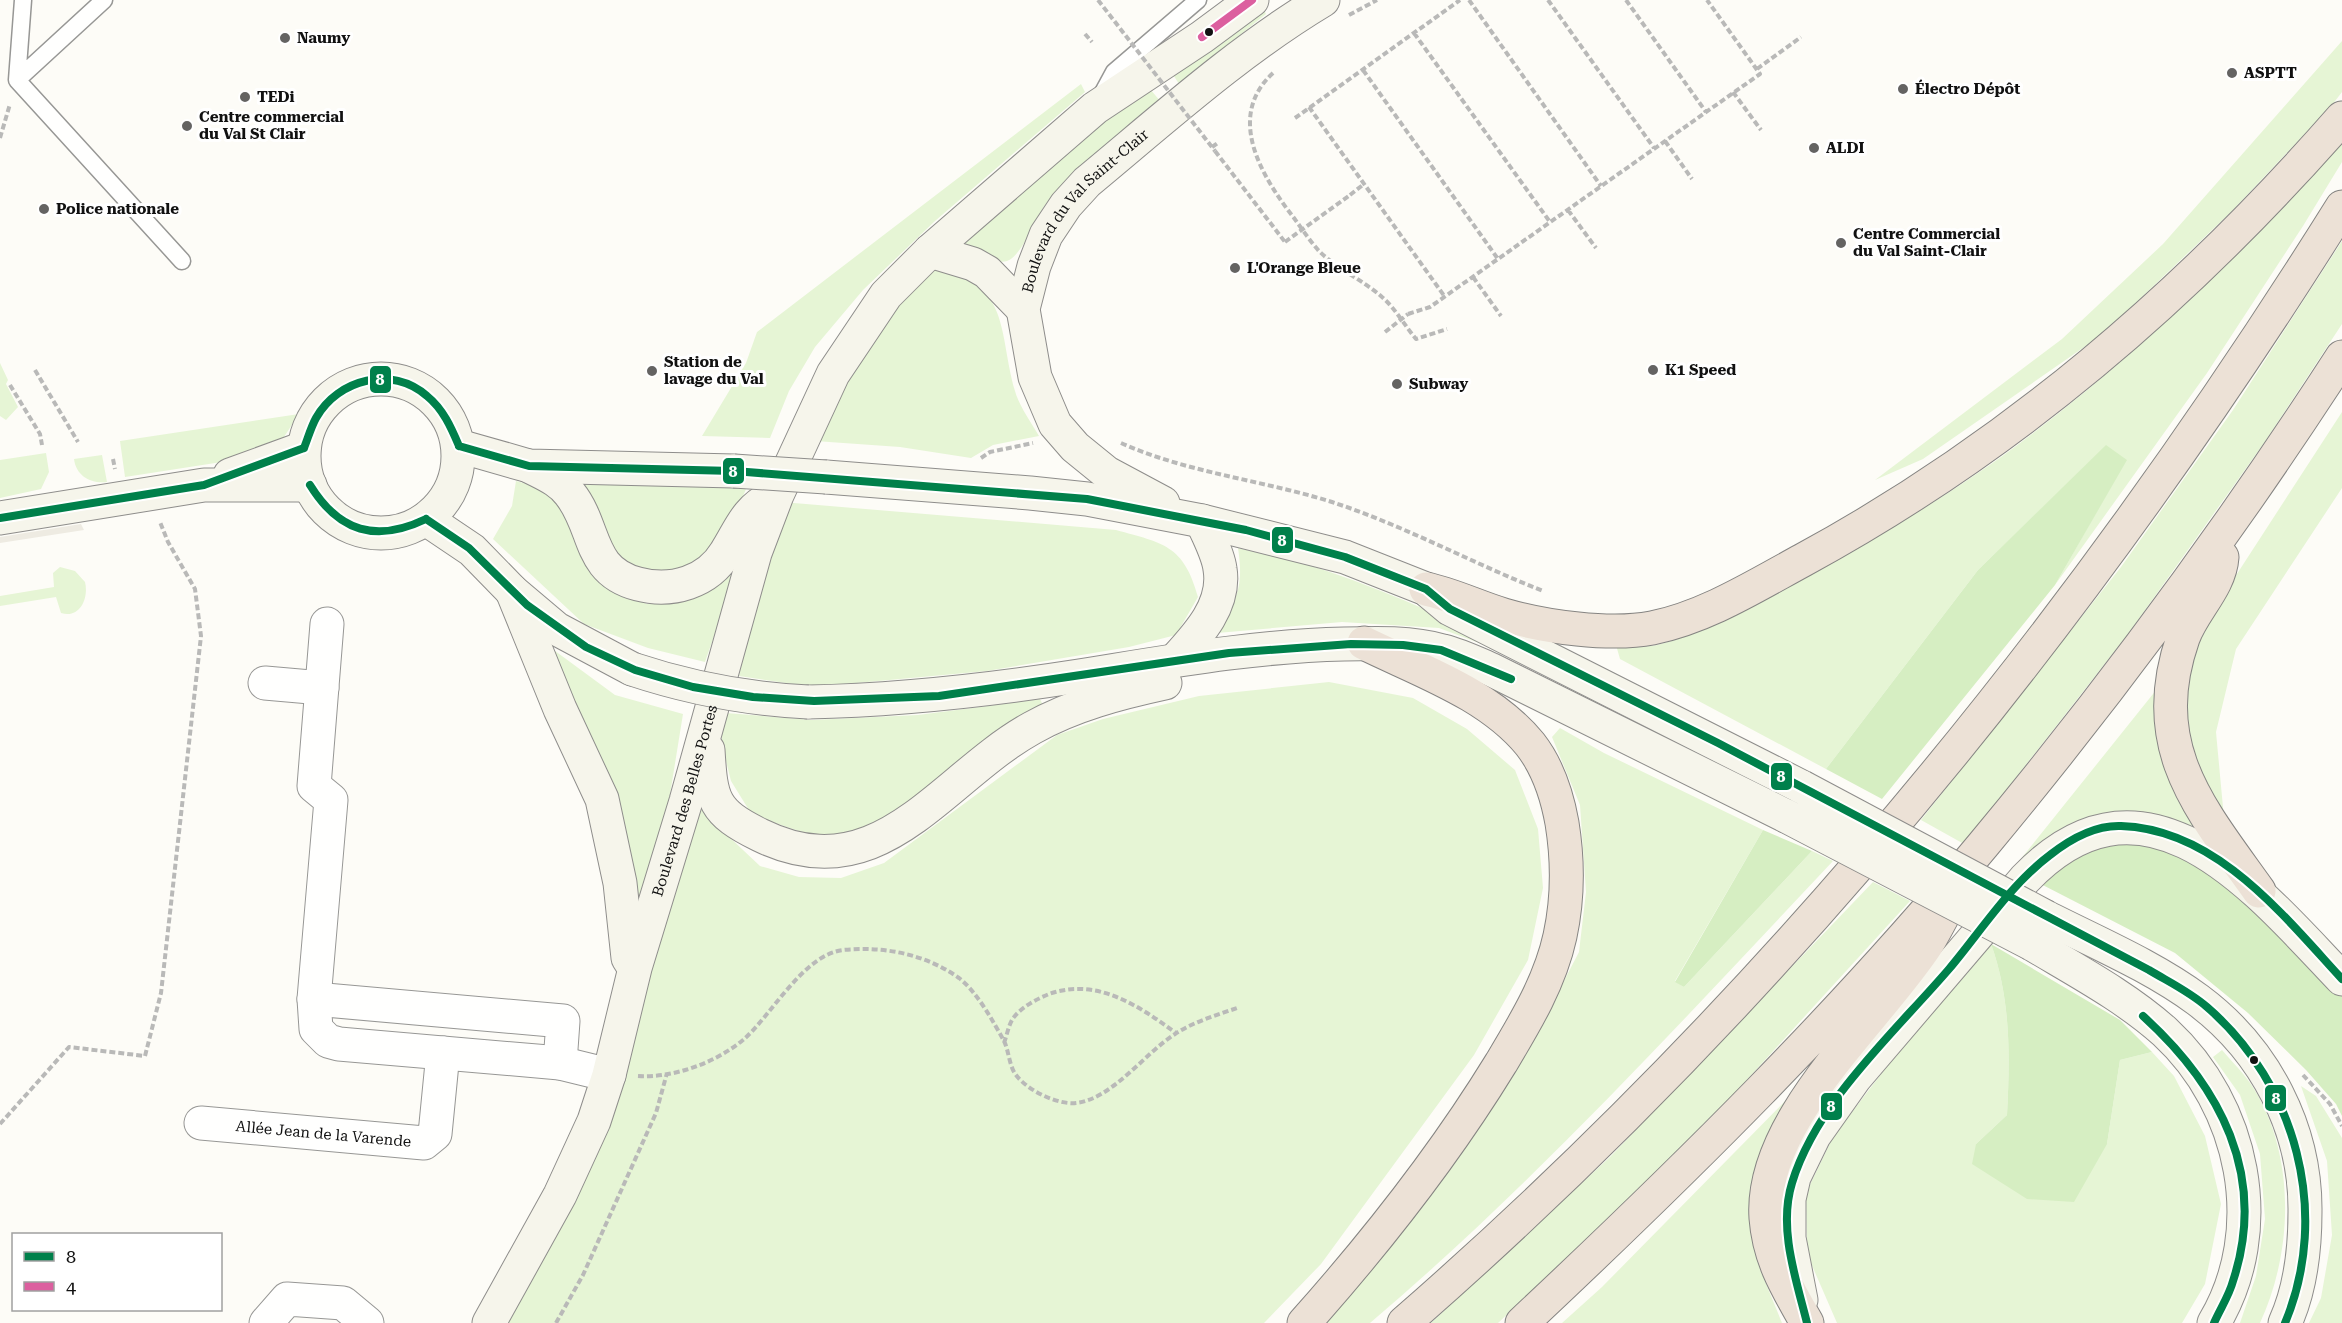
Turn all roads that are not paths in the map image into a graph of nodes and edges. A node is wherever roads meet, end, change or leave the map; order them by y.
1 (23, 0) edge
2 (104, 0) edge
3 (1197, 0) edge
4 (1252, 0) edge
5 (1332, 10) edge
6 (17, 80) junction
7 (1095, 108) junction
8 (2342, 118) edge
9 (2342, 207) edge
10 (938, 244) junction
11 (182, 261) dead end
12 (1023, 309) junction
13 (2342, 357) edge
14 (459, 446) junction
15 (304, 448) junction
16 (529, 466) junction
17 (310, 484) junction
18 (204, 485) junction
19 (777, 495) junction
20 (0, 518) edge
21 (1190, 518) junction
22 (426, 519) junction
23 (2223, 533) junction
24 (1426, 589) junction
25 (512, 591) junction
26 (327, 624) dead end
27 (1365, 643) junction
28 (1221, 652) junction
29 (1176, 659) junction
30 (265, 683) dead end
31 (322, 688) junction
32 (706, 731) junction
33 (1981, 847) junction
34 (2259, 891) junction
35 (2039, 930) junction
36 (635, 968) junction
37 (2342, 979) edge
38 (314, 999) junction
39 (443, 1053) junction
40 (560, 1063) junction
41 (620, 1075) junction
42 (201, 1123) dead end
43 (266, 1323) edge
44 (367, 1323) edge
45 (489, 1323) edge
46 (1304, 1323) edge
47 (1404, 1323) edge
48 (1522, 1323) edge
49 (1807, 1323) edge
50 (2214, 1323) edge
51 (2285, 1323) edge

1 - 6 lane
2 - 6 lane
3 - 7 lane
4 - 7 main road
5 - 12 main road, Boulevard du Val Saint-Clair
6 - 11 lane
7 - 10 main road
8 - 24 highway
9 - 47 highway
10 - 12 main road
10 - 19 main road
12 - 21 main road, Boulevard du Val Saint-Clair
13 - 23 highway
14 - 15 main road
14 - 16 main road
14 - 22 main road
15 - 17 main road
15 - 18 main road
16 - 19 main road
16 - 21 main road, bridge
17 - 18 main road
17 - 22 main road
18 - 20 main road
19 - 32 main road, Boulevard des Belles Portes
21 - 24 main road
21 - 29 main road
22 - 25 main road
23 - 33 highway
23 - 34 highway
24 - 35 main road, bridge
25 - 29 main road, bridge
25 - 36 main road
26 - 31 street
27 - 28 main road
27 - 35 main road, bridge
27 - 46 highway
28 - 29 main road
28 - 32 main road
30 - 31 street
31 - 38 street
32 - 36 main road, Boulevard des Belles Portes
33 - 48 highway
33 - 49 highway
34 - 37 main road
34 - 49 main road
35 - 50 main road
35 - 51 main road
36 - 41 main road, Boulevard des Belles Portes
38 - 39 street
38 - 40 street
39 - 40 street
39 - 42 street, Allée Jean de la Varende
40 - 41 street
41 - 45 main road, Boulevard des Belles Portes
43 - 44 street

